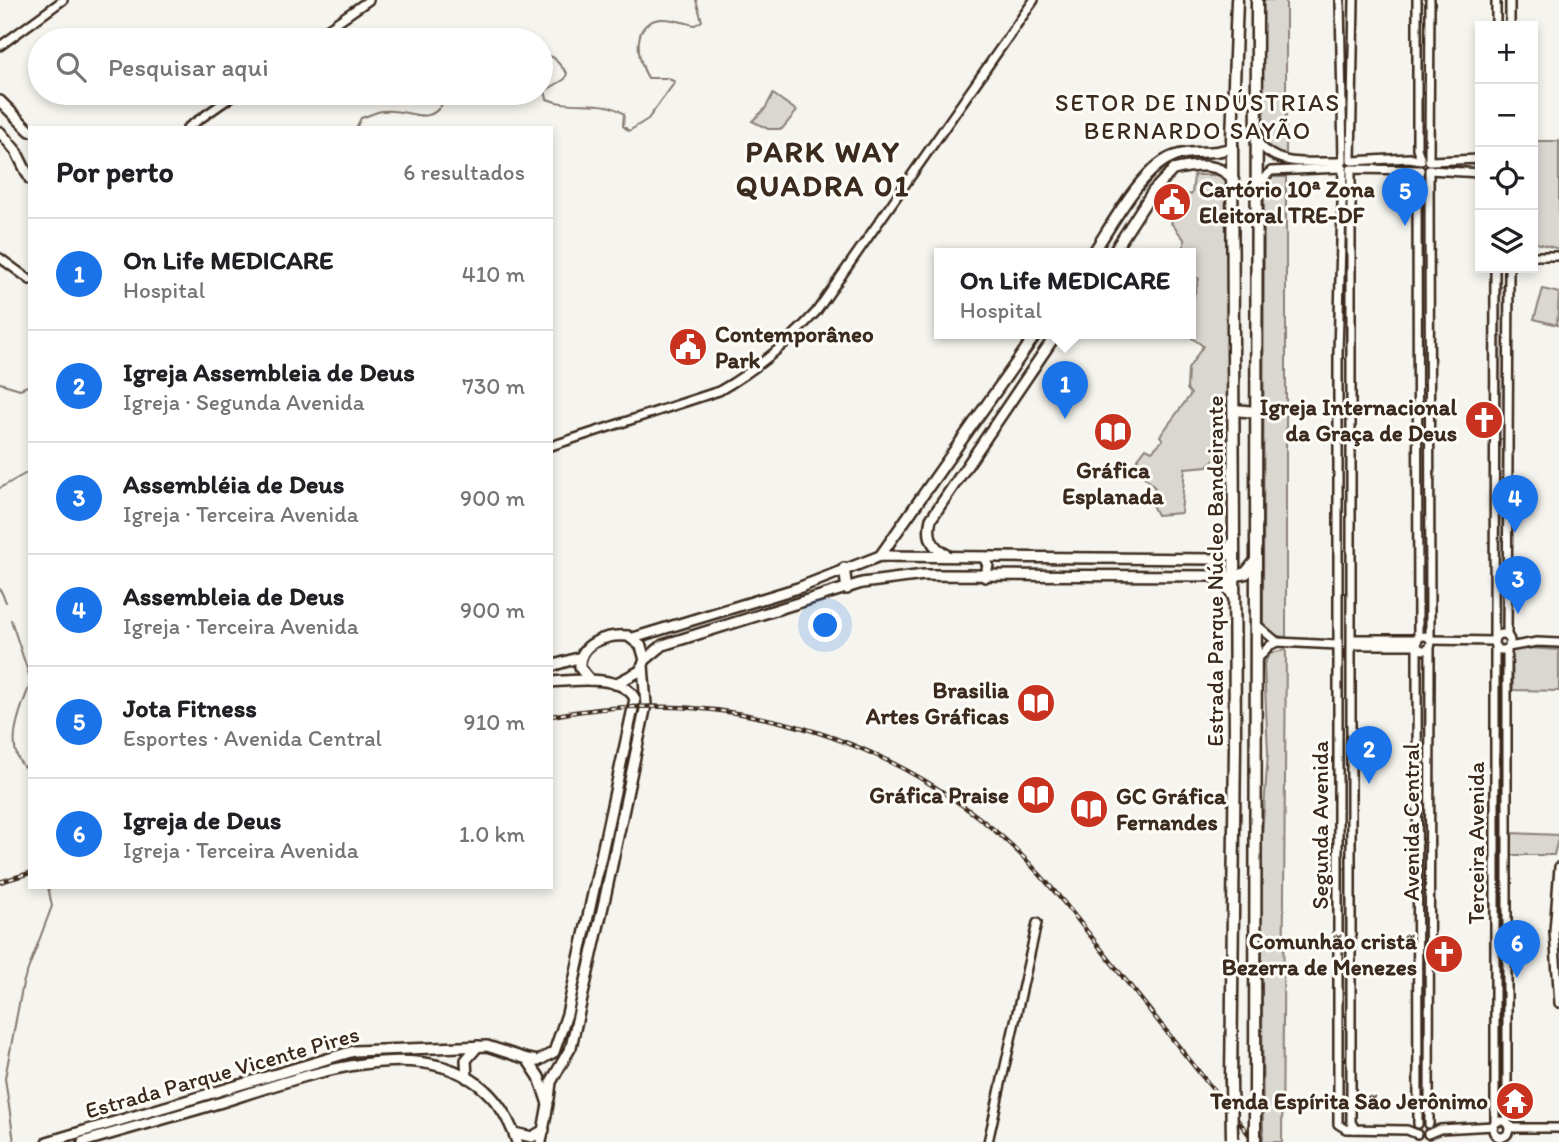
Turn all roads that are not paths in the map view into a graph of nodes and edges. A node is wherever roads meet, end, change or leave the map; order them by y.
1 (63, 0) edge
2 (369, 0) edge
3 (1034, 0) edge
4 (1237, 0) edge
5 (1257, 0) edge
6 (1340, 0) edge
7 (1351, 0) edge
8 (1417, 0) edge
9 (1430, 0) edge
10 (1497, 0) edge
11 (1509, 0) edge
12 (1340, 9) junction
13 (1354, 10) junction
14 (1496, 21) edge
15 (1510, 21) edge
16 (328, 28) edge
17 (0, 46) edge
18 (1417, 94) junction
19 (1431, 95) junction
20 (0, 101) edge
21 (220, 105) edge
22 (190, 126) edge
23 (28, 129) edge
24 (0, 132) edge
25 (1257, 140) junction
26 (1233, 147) junction
27 (1190, 153) junction
28 (1475, 159) edge
29 (1296, 161) junction
30 (1425, 161) junction
31 (1346, 164) junction
32 (1190, 166) junction
33 (1296, 170) junction
34 (1420, 170) junction
35 (1429, 170) junction
36 (1475, 173) edge
37 (28, 175) edge
38 (1234, 181) junction
39 (1257, 185) junction
40 (1103, 239) junction
41 (1097, 248) edge
42 (1108, 248) edge
43 (1117, 248) edge
44 (1538, 256) edge
45 (1559, 256) edge
46 (0, 258) edge
47 (1495, 273) edge
48 (1509, 273) edge
49 (28, 278) edge
50 (1509, 283) junction
51 (1496, 286) junction
52 (1338, 288) junction
53 (1353, 288) junction
54 (1338, 297) junction
55 (1353, 298) junction
56 (1431, 311) junction
57 (1418, 312) junction
58 (1033, 339) edge
59 (1053, 339) edge
60 (998, 390) junction
61 (1234, 394) junction
62 (1256, 395) junction
63 (1011, 401) junction
64 (983, 409) junction
65 (1234, 410) junction
66 (1256, 412) junction
67 (999, 418) junction
68 (1495, 424) junction
69 (1508, 424) junction
70 (1508, 437) junction
71 (1495, 438) junction
72 (553, 445) edge
73 (1417, 467) junction
74 (1431, 468) junction
75 (1431, 478) junction
76 (1352, 479) junction
77 (1338, 480) junction
78 (1418, 482) junction
79 (929, 486) junction
80 (1338, 491) junction
81 (1352, 491) junction
82 (945, 495) junction
83 (1235, 537) junction
84 (948, 555) junction
85 (880, 556) junction
86 (984, 556) junction
87 (1004, 556) junction
88 (1199, 558) junction
89 (1256, 560) junction
90 (844, 568) junction
91 (1199, 575) junction
92 (985, 576) junction
93 (1234, 576) junction
94 (1001, 577) junction
95 (1215, 577) junction
96 (847, 589) junction
97 (1234, 597) junction
98 (1256, 623) junction
99 (633, 638) junction
100 (1277, 642) junction
101 (1337, 642) junction
102 (1352, 642) junction
103 (1418, 642) junction
104 (1431, 643) junction
105 (1494, 643) junction
106 (1508, 643) junction
107 (1559, 643) edge
108 (581, 657) junction
109 (644, 662) junction
110 (1256, 662) junction
111 (553, 665) edge
112 (592, 681) junction
113 (553, 682) edge
114 (614, 684) junction
115 (1256, 743) junction
116 (1235, 745) junction
117 (1494, 848) junction
118 (1508, 848) junction
119 (1417, 849) junction
120 (1430, 849) junction
121 (1352, 850) junction
122 (1339, 851) junction
123 (1339, 866) junction
124 (1352, 866) junction
125 (1559, 867) edge
126 (1037, 923) dead end
127 (1338, 962) junction
128 (1352, 962) junction
129 (1559, 1003) edge
130 (1508, 1045) junction
131 (478, 1046) junction
132 (1494, 1046) junction
133 (527, 1059) junction
134 (1494, 1059) junction
135 (1508, 1059) junction
136 (467, 1078) junction
137 (548, 1104) junction
138 (153, 1110) junction
139 (121, 1120) junction
140 (1418, 1124) junction
141 (1429, 1124) junction
142 (1353, 1125) junction
143 (138, 1126) junction
144 (1510, 1127) junction
145 (1493, 1128) junction
146 (1559, 1128) edge
147 (544, 1129) junction
148 (1440, 1129) junction
149 (1407, 1130) junction
150 (110, 1134) junction
151 (1417, 1134) junction
152 (1428, 1134) junction
153 (515, 1138) edge
154 (1232, 1140) edge
155 (47, 1142) edge
156 (83, 1142) edge
157 (541, 1142) edge
158 (988, 1142) edge
159 (1255, 1142) edge

1 - 17 street
2 - 16 street
3 - 72 street
4 - 26 highway, Estrada Parque Núcleo Bandeirante
5 - 25 highway, Estrada Parque Núcleo Bandeirante
6 - 12 street, Segunda Avenida
7 - 13 street, Segunda Avenida
8 - 18 street
9 - 19 street
10 - 14 street
11 - 15 street
12 - 13 street
12 - 31 street, Segunda Avenida
13 - 31 street, Segunda Avenida
18 - 19 street
18 - 30 street
19 - 30 street
20 - 23 main road
21 - 22 street
24 - 37 main road
25 - 29 street
25 - 39 highway, Estrada Parque Núcleo Bandeirante
26 - 27 main road
26 - 38 highway, Estrada Parque Núcleo Bandeirante
27 - 32 main road
27 - 40 main road
28 - 30 street
29 - 31 street
29 - 33 street
30 - 31 street
30 - 34 street, Avenida Central
30 - 35 street, Avenida Central
31 - 33 street
31 - 34 street
31 - 52 street, Segunda Avenida
31 - 53 street, Segunda Avenida
32 - 38 main road
32 - 43 main road
33 - 39 street
34 - 35 street
34 - 57 street, Avenida Central
35 - 36 street
35 - 56 street, Avenida Central
38 - 61 highway, Estrada Parque Núcleo Bandeirante
39 - 62 highway, Estrada Parque Núcleo Bandeirante
40 - 41 main road
40 - 42 main road
44 - 45 street
46 - 49 street
47 - 51 street, Terceira Avenida
48 - 50 street, Terceira Avenida
50 - 51 street
50 - 69 street, Terceira Avenida
51 - 68 street, Terceira Avenida
52 - 53 street
52 - 54 street, Segunda Avenida
53 - 55 street, Segunda Avenida
54 - 55 street
54 - 77 street, Segunda Avenida
55 - 76 street, Segunda Avenida
56 - 57 street
56 - 74 street, Avenida Central
57 - 73 street, Avenida Central
58 - 60 main road
59 - 63 main road
60 - 63 main road
60 - 64 main road
61 - 62 highway
61 - 65 highway, Estrada Parque Núcleo Bandeirante
62 - 66 highway, Estrada Parque Núcleo Bandeirante
63 - 67 main road
64 - 67 main road
64 - 79 main road
65 - 66 highway
65 - 83 highway, Estrada Parque Núcleo Bandeirante
66 - 89 highway, Estrada Parque Núcleo Bandeirante
67 - 82 main road
68 - 69 street
68 - 71 street, Terceira Avenida
69 - 70 street, Terceira Avenida
70 - 71 street
70 - 106 street, Terceira Avenida
71 - 105 street, Terceira Avenida
73 - 74 street
73 - 78 street, Avenida Central
74 - 75 street, Avenida Central
75 - 78 street
75 - 104 street, Avenida Central
76 - 77 street
76 - 81 street, Segunda Avenida
77 - 80 street, Segunda Avenida
78 - 103 street, Avenida Central
79 - 82 main road
79 - 85 main road
80 - 81 street
80 - 101 street, Segunda Avenida
81 - 102 street, Segunda Avenida
82 - 84 main road
83 - 88 main road
83 - 93 highway, Estrada Parque Núcleo Bandeirante
84 - 85 main road
84 - 86 main road
85 - 90 main road
86 - 87 main road
86 - 92 main road
87 - 88 main road
87 - 94 main road
88 - 91 main road
89 - 93 highway
89 - 98 highway, Estrada Parque Núcleo Bandeirante
90 - 96 main road
90 - 99 main road
91 - 94 main road
91 - 95 main road
92 - 94 main road
92 - 96 main road
93 - 95 main road
93 - 97 highway, Estrada Parque Núcleo Bandeirante
95 - 97 highway
96 - 109 main road
97 - 116 highway, Estrada Parque Núcleo Bandeirante
98 - 100 street
98 - 110 highway, Estrada Parque Núcleo Bandeirante
99 - 108 main road
99 - 109 main road
100 - 101 street
100 - 110 street
101 - 102 street
101 - 102 street
101 - 122 street, Segunda Avenida
102 - 103 street
102 - 121 street, Segunda Avenida
103 - 104 street
103 - 104 street
103 - 119 street, Avenida Central
104 - 105 street
104 - 120 street, Avenida Central
105 - 106 street
105 - 106 street
105 - 117 street, Terceira Avenida
106 - 107 street
106 - 118 street, Terceira Avenida
108 - 111 main road
108 - 112 main road
109 - 114 main road
109 - 137 main road
110 - 115 highway, Estrada Parque Núcleo Bandeirante
112 - 113 main road
112 - 114 main road
114 - 133 main road
115 - 116 highway
115 - 159 highway, Estrada Parque Núcleo Bandeirante, bridge
116 - 154 highway, Estrada Parque Núcleo Bandeirante, bridge
117 - 118 street
117 - 132 street, Terceira Avenida
118 - 130 street, Terceira Avenida
119 - 120 street
119 - 140 street, Avenida Central
120 - 141 street, Avenida Central
121 - 122 street
121 - 124 street, Segunda Avenida
122 - 123 street, Segunda Avenida
123 - 124 street
123 - 127 street, Segunda Avenida
124 - 128 street, Segunda Avenida
125 - 129 street
126 - 158 street
127 - 128 street
127 - 142 street, Segunda Avenida
128 - 142 street, Segunda Avenida
130 - 132 street
130 - 135 street, Terceira Avenida
131 - 133 main road, Estrada Parque Vicente Pires
131 - 136 main road
131 - 138 main road, Estrada Parque Vicente Pires
132 - 134 street, Terceira Avenida
133 - 137 main road
134 - 135 street
134 - 145 street, Terceira Avenida
135 - 144 street, Terceira Avenida
136 - 143 main road, Estrada Parque Vicente Pires
136 - 153 main road, Estrada Parque Vicente Pires
137 - 147 main road
138 - 139 main road, Estrada Parque Vicente Pires
138 - 143 main road
139 - 150 main road
139 - 155 main road, Estrada Parque Vicente Pires
140 - 141 street
140 - 149 street
140 - 151 street, Avenida Central
141 - 148 street
141 - 152 street, Avenida Central
142 - 149 street
143 - 150 main road, Estrada Parque Vicente Pires
144 - 145 street
144 - 145 street
144 - 146 street
145 - 148 street
147 - 153 main road
147 - 157 main road
148 - 152 street
149 - 151 street
150 - 156 main road, Estrada Parque Vicente Pires
151 - 152 street

